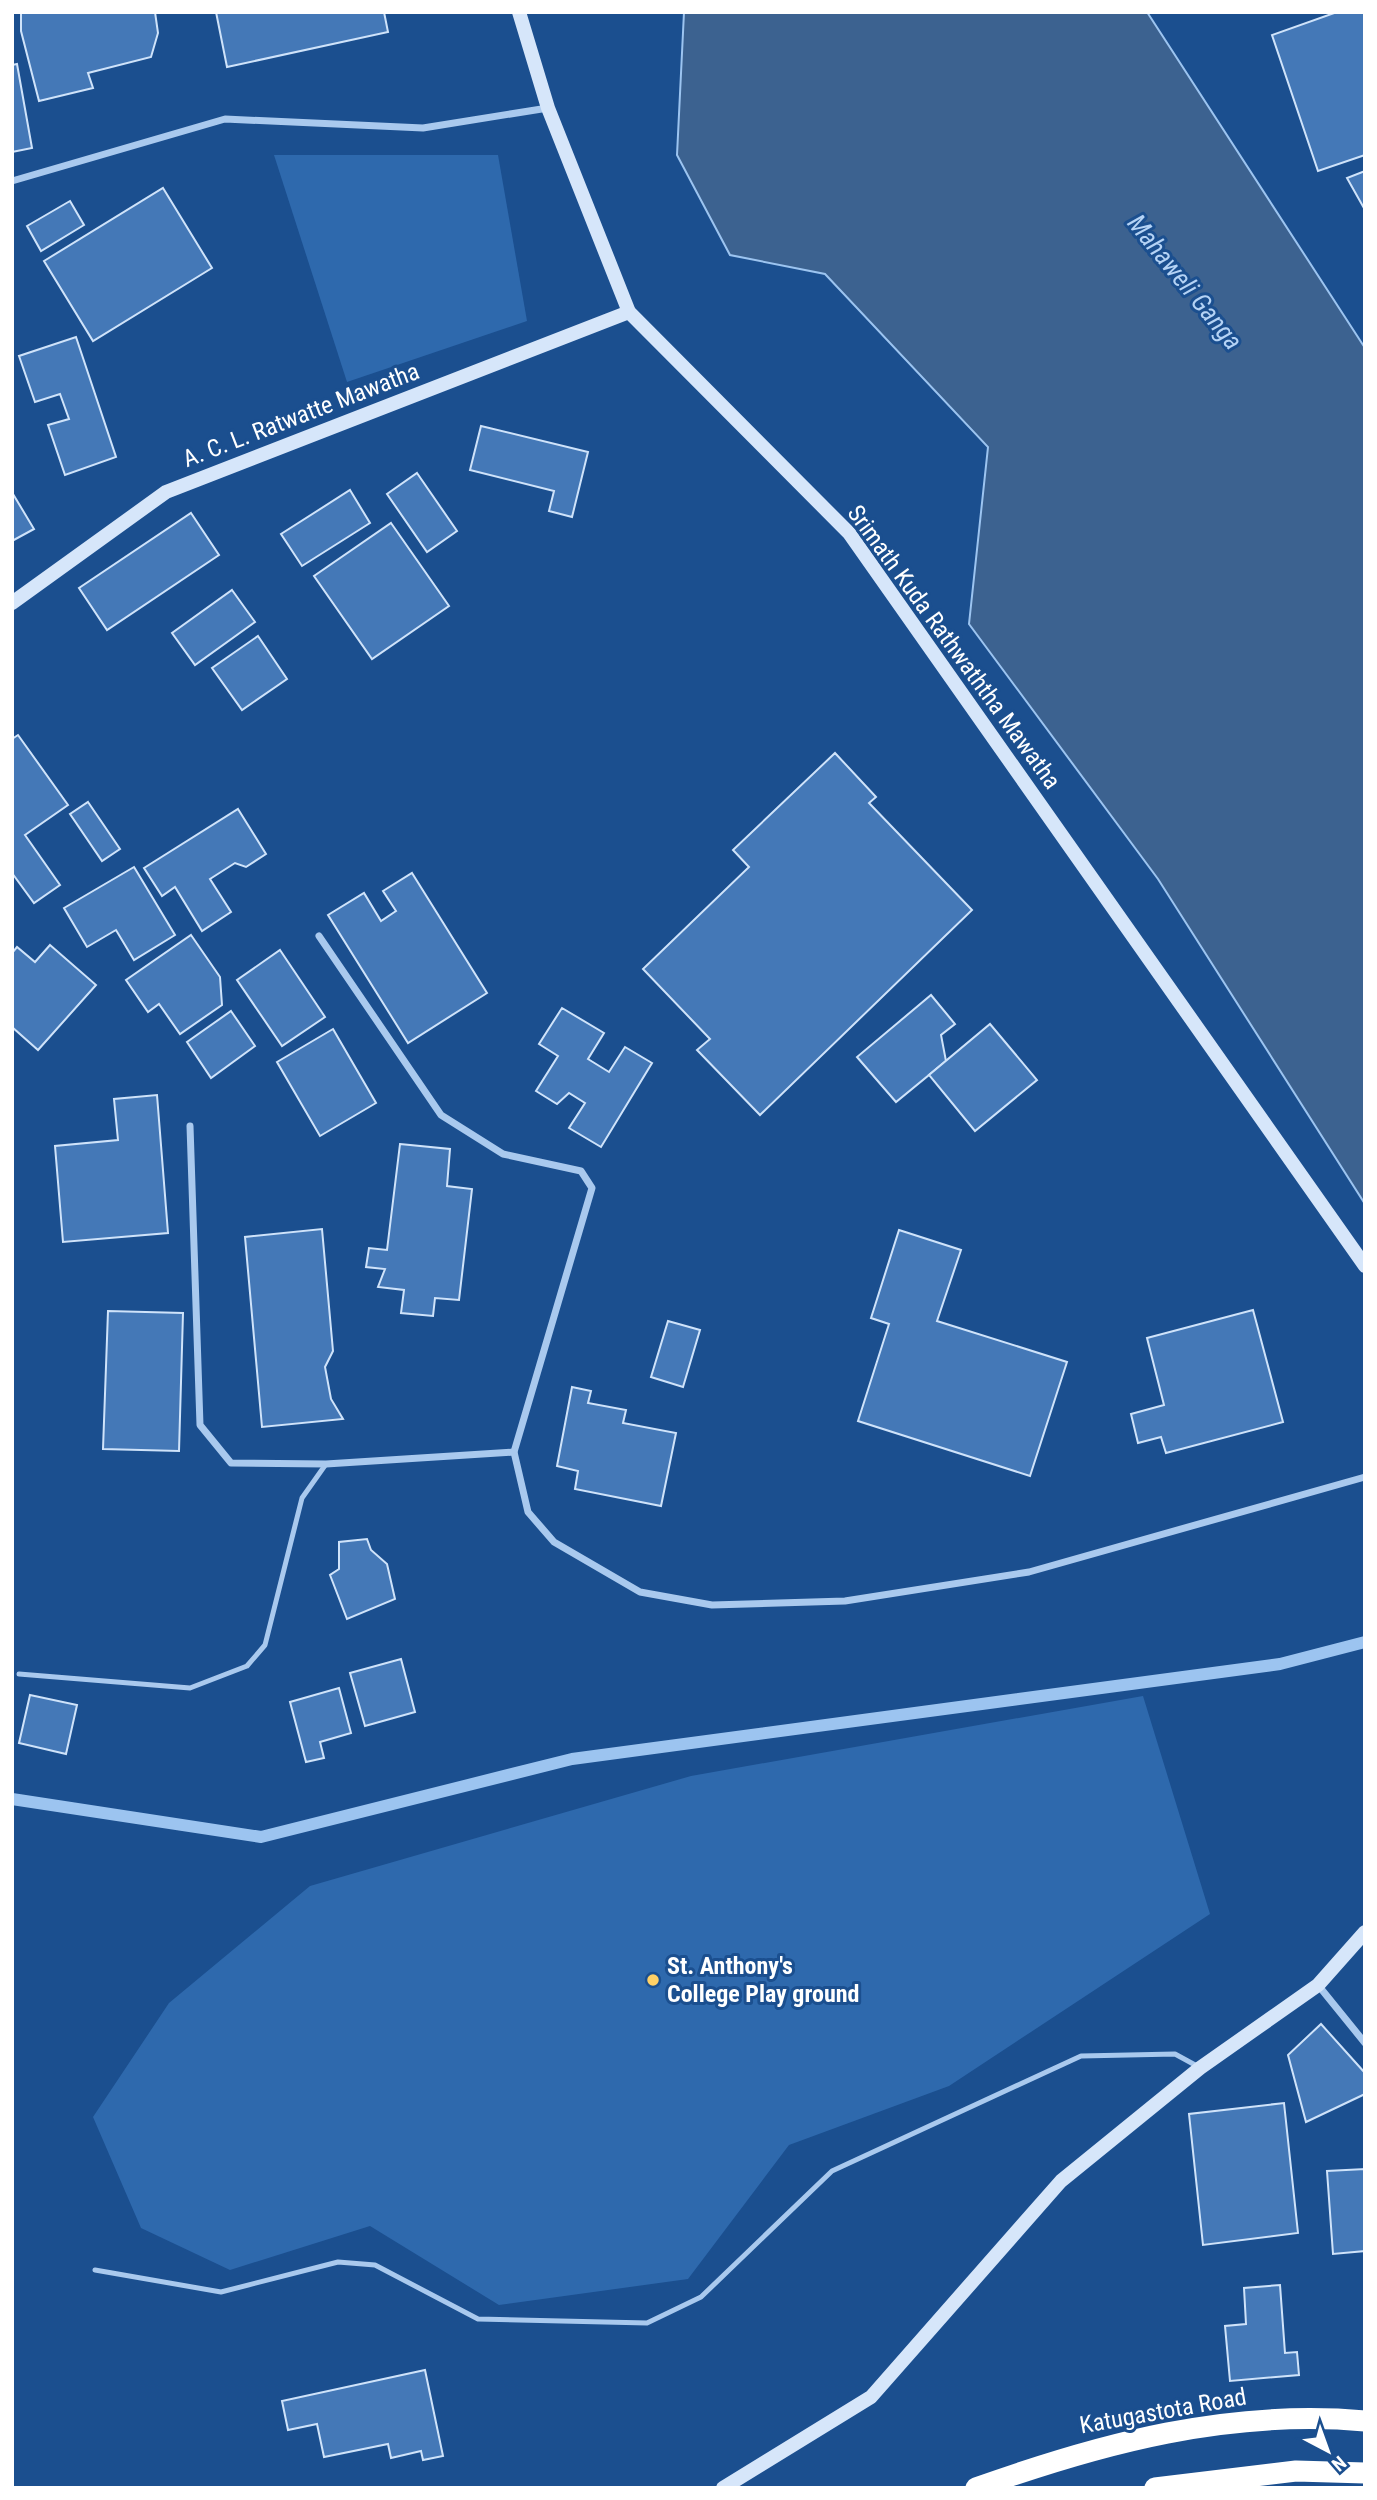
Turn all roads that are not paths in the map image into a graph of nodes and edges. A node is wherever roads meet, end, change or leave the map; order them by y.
1 (519, 12) edge
2 (548, 108) junction
3 (12, 181) edge
4 (629, 312) junction
5 (12, 603) edge
6 (319, 936) dead end
7 (190, 1126) dead end
8 (1365, 1266) edge
9 (514, 1452) junction
10 (326, 1464) junction
11 (1365, 1476) edge
12 (19, 1674) dead end
13 (1365, 1932) edge
14 (1318, 1985) junction
15 (1365, 2043) edge
16 (1200, 2068) junction
17 (94, 2270) dead end
18 (1365, 2421) edge
19 (1365, 2473) edge
20 (723, 2488) edge
21 (976, 2488) edge
22 (1156, 2488) edge

1 - 2 street, Srimath Kuda Rathwaththa Mawatha
2 - 3 street
2 - 4 street, Srimath Kuda Rathwaththa Mawatha
4 - 5 street, A. C. L. Ratwatte Mawatha
4 - 8 street, Srimath Kuda Rathwaththa Mawatha
6 - 9 street
7 - 10 street
9 - 10 street
9 - 11 street
10 - 12 lane
13 - 14 street
14 - 15 street
14 - 16 street
16 - 17 lane
16 - 20 street
18 - 21 highway, Katugastota Road
19 - 22 highway

